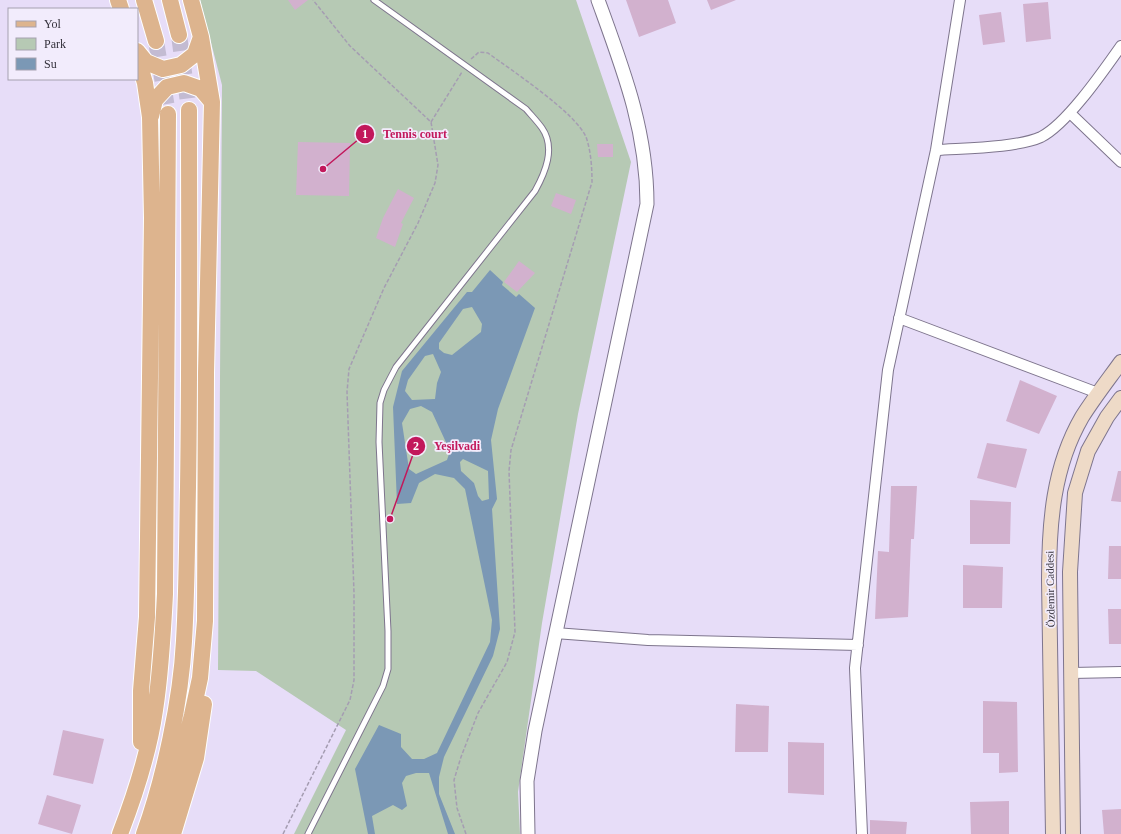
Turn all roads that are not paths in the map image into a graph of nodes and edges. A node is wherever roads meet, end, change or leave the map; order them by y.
1 (144, 0) edge
2 (170, 0) edge
3 (190, 0) edge
4 (374, 0) edge
5 (598, 0) edge
6 (960, 0) edge
7 (179, 35) tunnel mouth
8 (201, 37) junction
9 (156, 41) tunnel mouth
10 (1121, 46) edge
11 (138, 52) edge
12 (138, 59) edge
13 (212, 102) junction
14 (189, 110) tunnel mouth
15 (1070, 113) junction
16 (168, 114) tunnel mouth
17 (150, 117) junction
18 (936, 150) junction
19 (1121, 162) edge
20 (899, 318) junction
21 (1121, 362) edge
22 (1098, 393) junction
23 (1121, 398) edge
24 (555, 633) junction
25 (858, 645) junction
26 (1121, 672) edge
27 (1072, 673) junction
28 (200, 678) junction
29 (142, 769) junction
30 (120, 834) edge
31 (144, 834) edge
32 (157, 834) edge
33 (173, 834) edge
34 (308, 834) edge
35 (528, 834) edge
36 (862, 834) edge
37 (1054, 834) edge
38 (1073, 834) edge

1 - 9 main road
2 - 7 main road
3 - 8 main road
4 - 34 lane
5 - 24 street
6 - 18 street
8 - 11 main road
8 - 13 main road
10 - 15 street
12 - 17 main road
13 - 17 main road
13 - 28 main road
14 - 31 main road
15 - 18 street
15 - 19 street
16 - 29 main road
17 - 29 main road
18 - 20 street
20 - 22 street
20 - 25 street
21 - 22 main road, Özdemir Caddesi
22 - 37 main road, Özdemir Caddesi
23 - 27 main road, Özdemir Caddesi
24 - 25 street
24 - 35 street
25 - 36 street
26 - 27 street
27 - 38 main road, Özdemir Caddesi
28 - 32 main road
28 - 33 main road
29 - 30 main road

